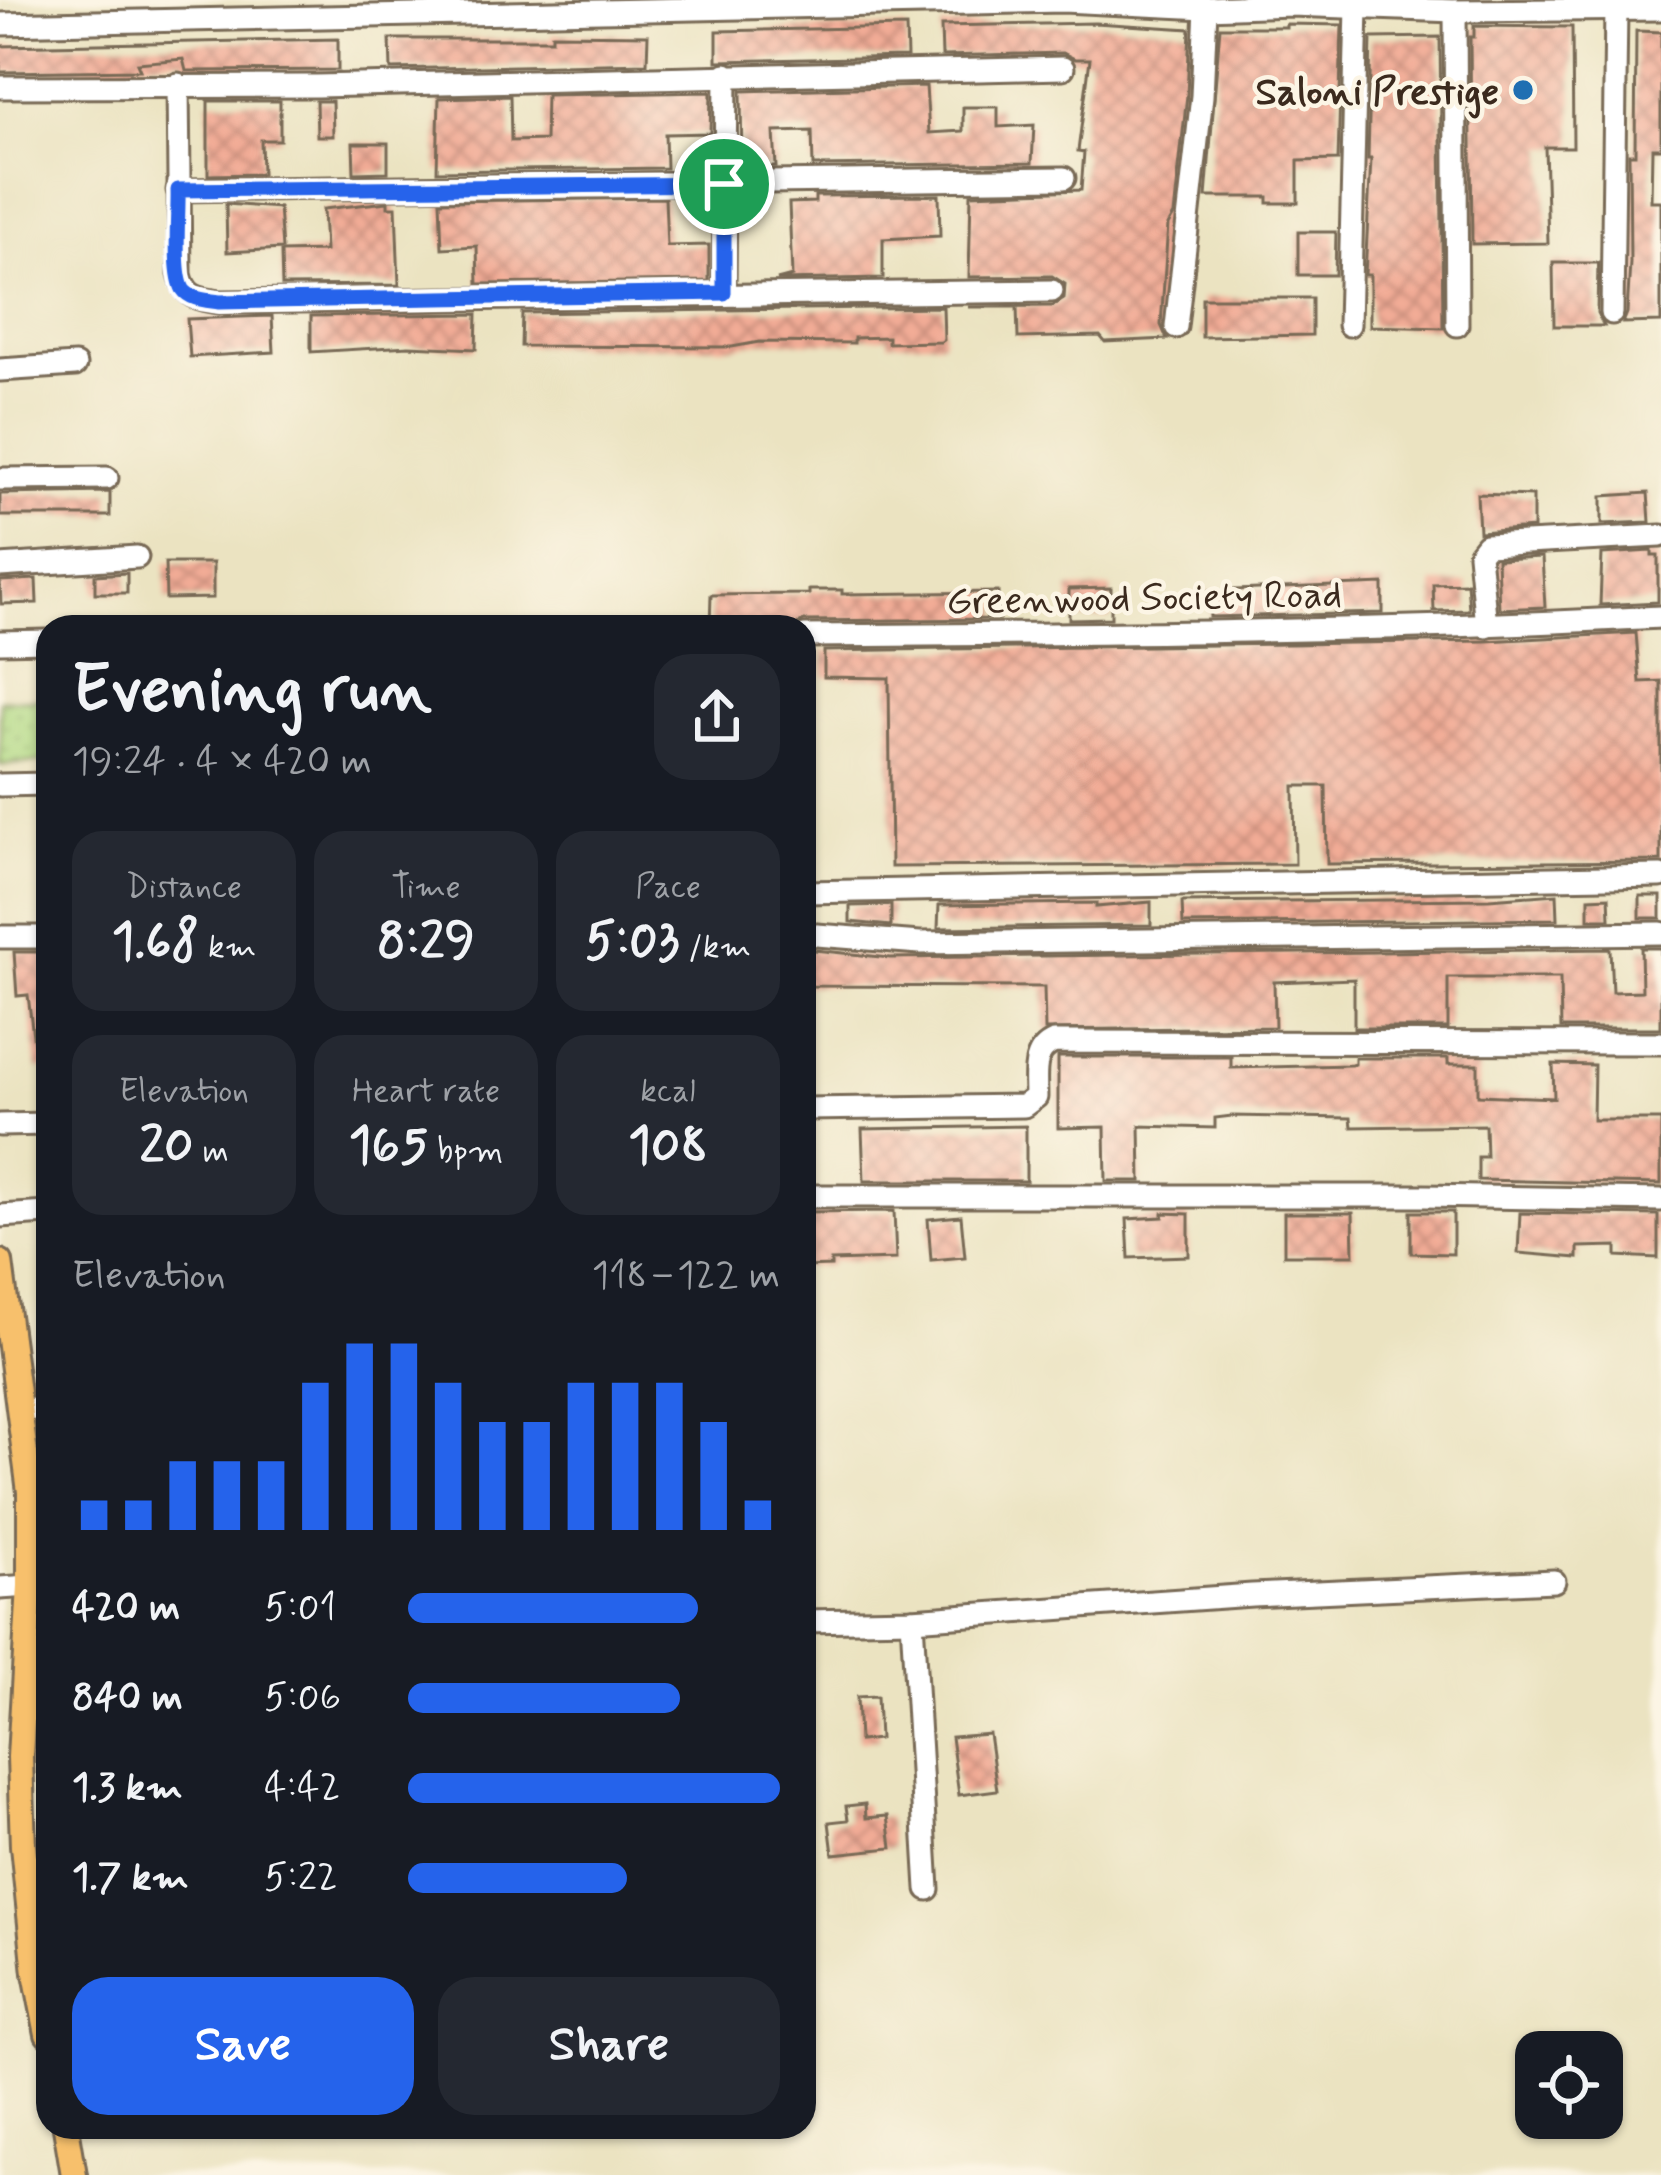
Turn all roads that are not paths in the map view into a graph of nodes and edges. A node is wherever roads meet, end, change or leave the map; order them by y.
1 (1206, 8) junction
2 (1357, 8) junction
3 (1616, 8) junction
4 (1661, 9) edge
5 (1455, 11) junction
6 (0, 24) edge
7 (1063, 68) dead end
8 (726, 74) junction
9 (178, 84) junction
10 (0, 87) edge
11 (1064, 178) dead end
12 (724, 184) junction
13 (178, 190) junction
14 (1052, 291) dead end
15 (724, 293) junction
16 (1612, 314) dead end
17 (1349, 325) dead end
18 (1457, 326) dead end
19 (1177, 327) dead end
20 (76, 365) dead end
21 (0, 370) edge
22 (107, 478) dead end
23 (0, 479) edge
24 (1661, 536) edge
25 (137, 556) dead end
26 (0, 566) edge
27 (1661, 617) edge
28 (1486, 626) junction
29 (816, 636) edge
30 (36, 640) edge
31 (0, 642) edge
32 (36, 784) edge
33 (0, 785) edge
34 (1661, 876) edge
35 (816, 892) edge
36 (1661, 933) edge
37 (816, 935) edge
38 (0, 937) edge
39 (36, 937) edge
40 (1661, 1043) edge
41 (816, 1109) edge
42 (36, 1124) edge
43 (0, 1125) edge
44 (816, 1196) edge
45 (1661, 1200) edge
46 (36, 1214) edge
47 (0, 1216) edge
48 (0, 1262) edge
49 (6, 1334) edge
50 (35, 1409) edge
51 (36, 1528) edge
52 (36, 1559) edge
53 (1554, 1581) dead end
54 (30, 1586) junction
55 (0, 1588) edge
56 (912, 1619) junction
57 (816, 1621) edge
58 (36, 1644) edge
59 (36, 1660) edge
60 (11, 1802) edge
61 (928, 1889) dead end
62 (36, 1954) edge
63 (68, 2139) edge
64 (74, 2175) edge

1 - 2 street
1 - 6 street
1 - 19 street
2 - 5 street
2 - 17 street
3 - 4 street
3 - 5 street
3 - 16 street
5 - 18 street
7 - 8 street
8 - 9 street
8 - 12 street
9 - 10 street
9 - 13 street
11 - 12 street
12 - 13 street
12 - 15 street
13 - 15 street
14 - 15 street
20 - 21 street
22 - 23 street
24 - 28 street
25 - 26 street
27 - 28 street, Greenwood Society Road
28 - 29 street, Greenwood Society Road
30 - 31 street
32 - 33 street
34 - 35 street
36 - 37 street
38 - 39 street
40 - 41 street
42 - 43 street
44 - 45 street
46 - 47 street
48 - 49 main road
49 - 50 main road
50 - 51 main road
52 - 54 main road
53 - 56 street
54 - 55 street
54 - 58 main road
56 - 57 street
56 - 61 street
59 - 60 main road
60 - 62 main road
63 - 64 main road

